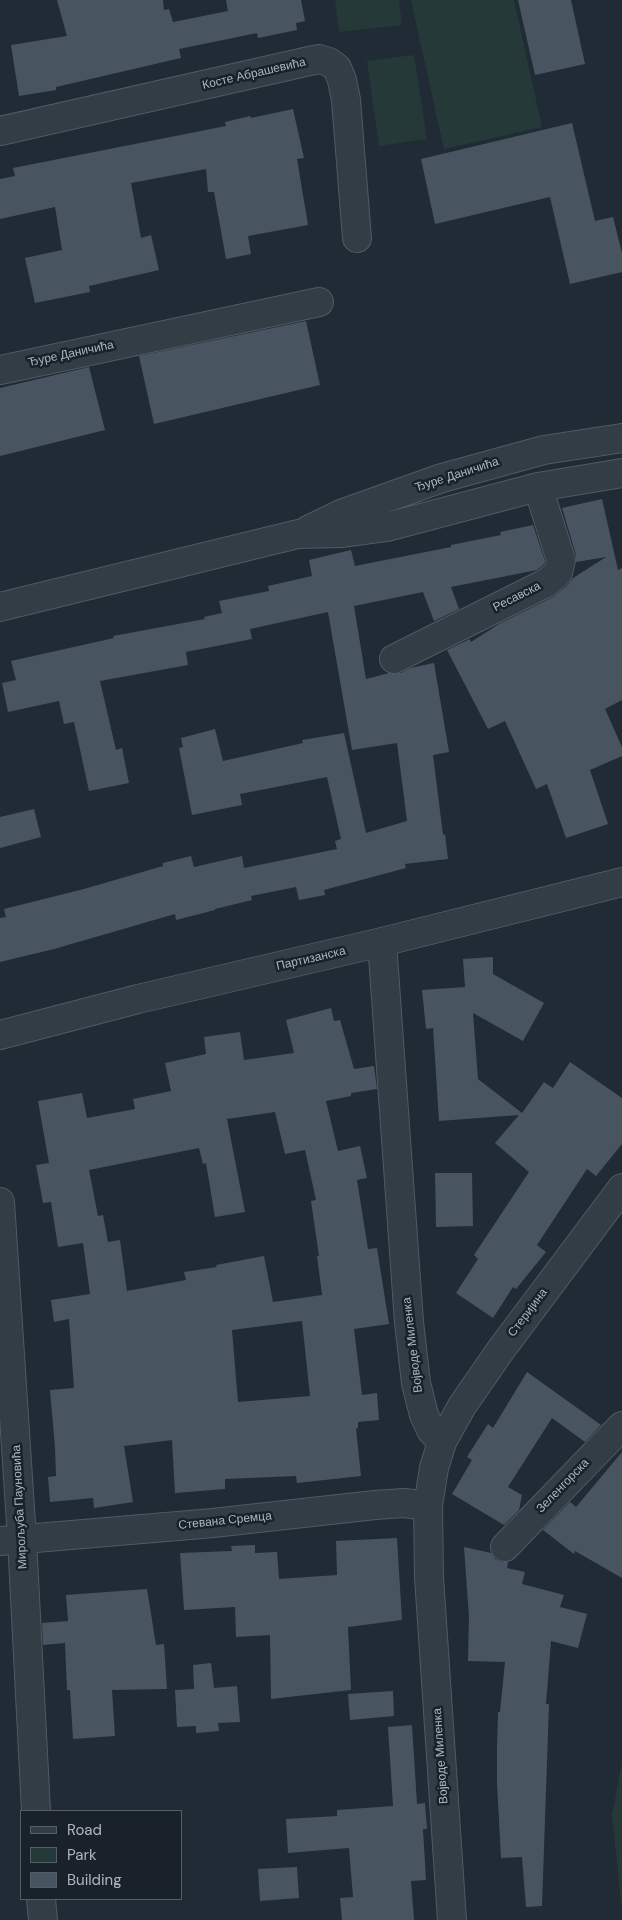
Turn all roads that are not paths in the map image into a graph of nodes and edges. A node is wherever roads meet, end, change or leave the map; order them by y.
1 (0, 131) edge
2 (357, 238) dead end
3 (319, 302) dead end
4 (0, 370) edge
5 (622, 438) edge
6 (622, 473) edge
7 (538, 487) junction
8 (298, 534) junction
9 (0, 607) edge
10 (394, 659) dead end
11 (622, 882) edge
12 (382, 942) junction
13 (0, 1036) edge
14 (622, 1188) edge
15 (0, 1202) edge
16 (622, 1426) edge
17 (442, 1442) junction
18 (428, 1506) junction
19 (11, 1540) edge
20 (505, 1547) dead end
21 (36, 1810) edge
22 (42, 1900) edge
23 (43, 1920) edge
24 (452, 1920) edge

1 - 2 street, Косте Абрашевића
3 - 4 street, Ђуре Даничића
5 - 8 street, Ђуре Даничића
6 - 7 street, Ђуре Даничића
7 - 8 street, Ђуре Даничића
7 - 10 street, Ресавска
8 - 9 street, Ђуре Даничића
11 - 12 street, Партизанска
12 - 13 street, Партизанска
12 - 17 street, Војводе Миленка
14 - 17 street, Стеријина
15 - 19 street, Мирољуба Пауновића
16 - 20 street, Зеленгорска
17 - 18 street, Војводе Миленка
18 - 19 street, Стевана Сремца
18 - 24 street, Војводе Миленка
19 - 21 street, Мирољуба Пауновића
22 - 23 street

